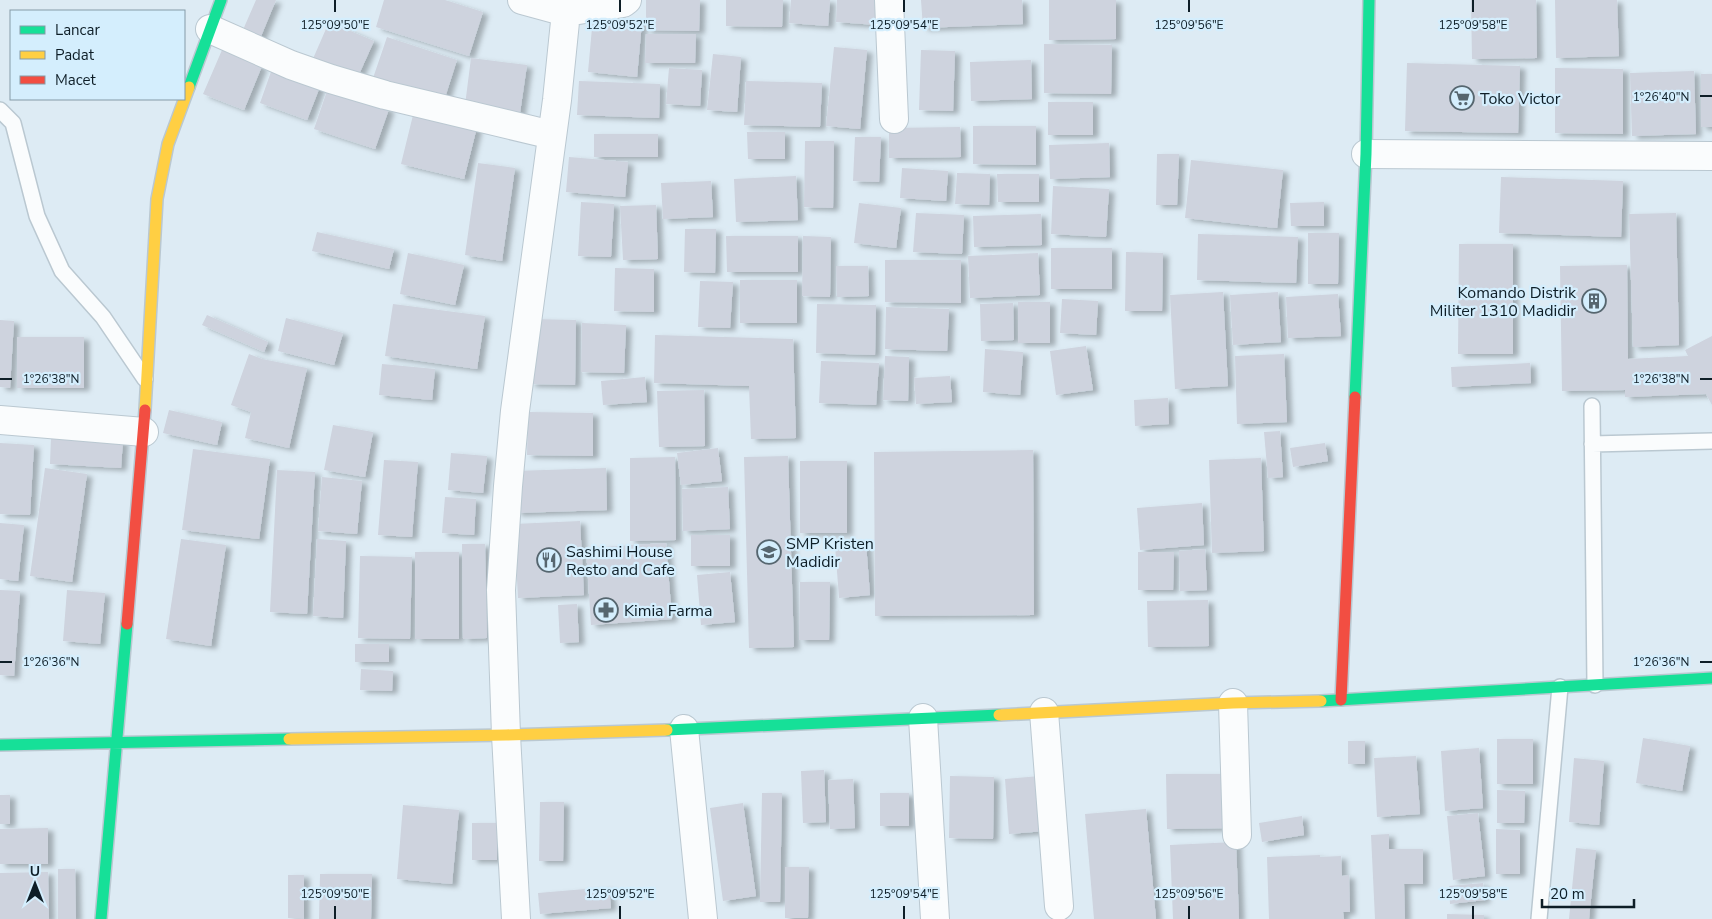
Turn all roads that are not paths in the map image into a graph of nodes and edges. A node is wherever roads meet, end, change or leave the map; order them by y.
1 (221, 0) edge
2 (522, 0) edge
3 (627, 0) edge
4 (889, 0) edge
5 (1369, 0) edge
6 (566, 12) junction
7 (210, 29) junction
8 (185, 97) edge
9 (184, 100) edge
10 (0, 110) edge
11 (894, 120) dead end
12 (552, 135) junction
13 (1366, 154) junction
14 (1712, 156) edge
15 (146, 380) junction
16 (1592, 406) dead end
17 (0, 420) edge
18 (144, 432) junction
19 (1712, 441) edge
20 (1592, 444) junction
21 (1712, 678) edge
22 (1595, 685) junction
23 (1560, 687) junction
24 (1340, 700) junction
25 (1233, 703) junction
26 (1044, 712) junction
27 (923, 718) junction
28 (684, 729) junction
29 (506, 735) junction
30 (115, 742) junction
31 (0, 745) edge
32 (1237, 835) dead end
33 (1059, 906) dead end
34 (101, 919) edge
35 (516, 919) edge
36 (703, 919) edge
37 (935, 919) edge
38 (1539, 919) edge

1 - 7 main road
2 - 6 street
3 - 6 street
4 - 11 street
5 - 13 main road
6 - 12 street
7 - 8 main road
7 - 12 street
9 - 15 main road
10 - 15 lane
12 - 29 street
13 - 14 street
13 - 24 main road
15 - 18 main road
16 - 20 lane
17 - 18 street
18 - 30 main road
19 - 20 lane
20 - 22 lane
21 - 22 main road
22 - 23 main road
23 - 24 main road
23 - 38 lane
24 - 25 main road
25 - 26 main road
25 - 32 street
26 - 27 main road
26 - 33 street
27 - 28 main road
27 - 37 street
28 - 29 main road
28 - 36 street
29 - 30 main road
29 - 35 street
30 - 31 main road
30 - 34 main road

